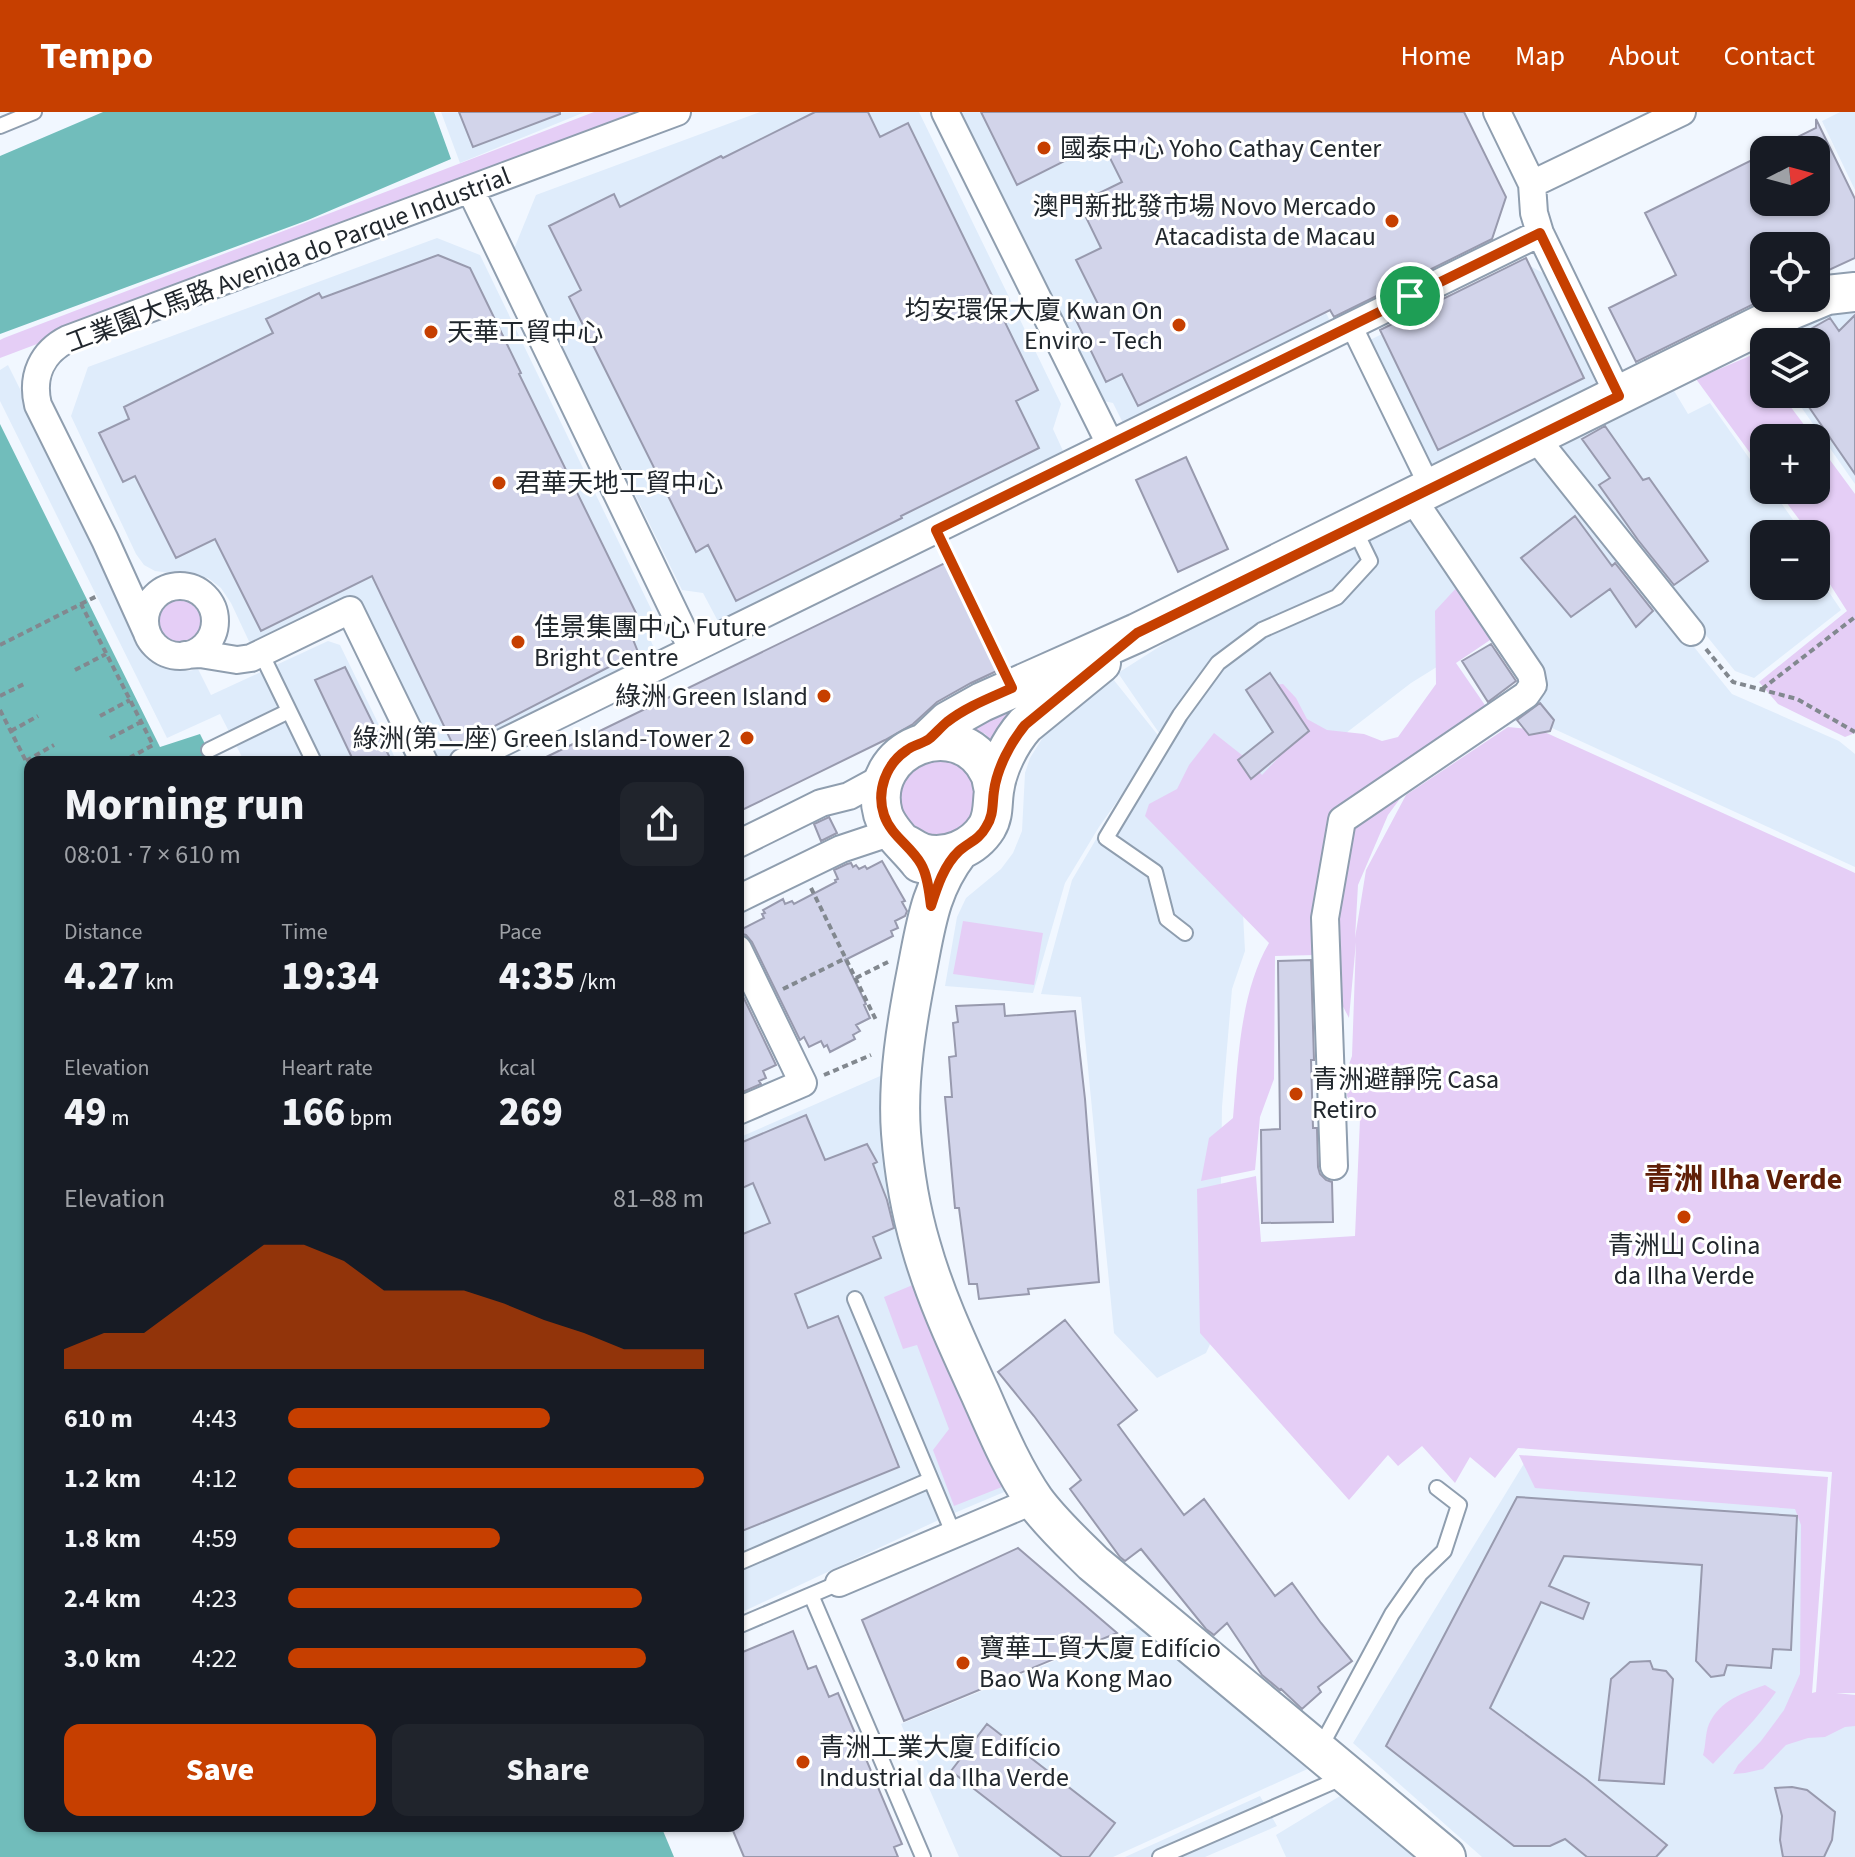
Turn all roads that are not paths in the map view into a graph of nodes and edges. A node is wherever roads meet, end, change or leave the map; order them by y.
1 (34, 112) edge
2 (677, 112) edge
3 (945, 112) edge
4 (1497, 112) edge
5 (1682, 112) edge
6 (0, 126) edge
7 (1532, 184) junction
8 (470, 189) junction
9 (1540, 233) junction
10 (1846, 289) edge
11 (1351, 325) junction
12 (1619, 396) junction
13 (1535, 437) junction
14 (1110, 444) junction
15 (1421, 493) junction
16 (1353, 526) junction
17 (105, 540) junction
18 (178, 586) junction
19 (213, 611) junction
20 (1691, 632) road end
21 (1137, 633) junction
22 (148, 635) junction
23 (692, 649) junction
24 (185, 655) junction
25 (259, 655) junction
26 (289, 711) junction
27 (926, 742) junction
28 (209, 750) dead end
29 (311, 756) edge
30 (421, 756) edge
31 (475, 756) edge
32 (884, 777) junction
33 (994, 790) junction
34 (899, 838) junction
35 (744, 841) edge
36 (959, 851) junction
37 (744, 896) edge
38 (931, 906) junction
39 (1185, 933) dead end
40 (744, 961) edge
41 (744, 1108) edge
42 (1334, 1166) dead end
43 (855, 1299) dead end
44 (930, 1480) junction
45 (1437, 1488) dead end
46 (1035, 1500) junction
47 (954, 1535) junction
48 (744, 1560) edge
49 (839, 1583) joint
50 (811, 1595) junction
51 (744, 1623) edge
52 (1319, 1751) junction
53 (1348, 1775) junction
54 (923, 1857) edge
55 (1160, 1857) edge
56 (1446, 1857) edge

1 - 6 lane
2 - 8 street, 工業園大馬路 Avenida do Parque Industrial
3 - 14 street
4 - 7 street
5 - 7 street
7 - 9 street
8 - 17 street, 工業園大馬路 Avenida do Parque Industrial
8 - 23 street
9 - 11 street
9 - 12 street
10 - 12 main road
11 - 14 street
11 - 15 street
12 - 13 main road
13 - 15 main road
13 - 20 street
14 - 23 street
15 - 16 main road
15 - 42 street
16 - 21 main road
16 - 39 lane
17 - 18 street, 工業園大馬路 Avenida do Parque Industrial
17 - 22 street, 工業園大馬路 Avenida do Parque Industrial
18 - 19 street
18 - 22 street
19 - 24 street
19 - 25 street
21 - 27 main road
21 - 33 main road
22 - 24 street
23 - 31 street
24 - 25 street
25 - 26 lane
25 - 30 street
26 - 28 lane
26 - 29 lane
27 - 32 main road
27 - 33 main road
32 - 34 main road
32 - 35 street
33 - 36 main road
34 - 36 main road
34 - 37 street
34 - 38 main road
36 - 38 main road
38 - 46 main road
40 - 41 street
43 - 44 lane
44 - 47 lane
44 - 48 lane
45 - 52 lane
46 - 47 street
46 - 52 main road
47 - 49 street
49 - 50 lane
50 - 51 lane
50 - 54 lane
52 - 53 main road
53 - 55 lane
53 - 56 main road

